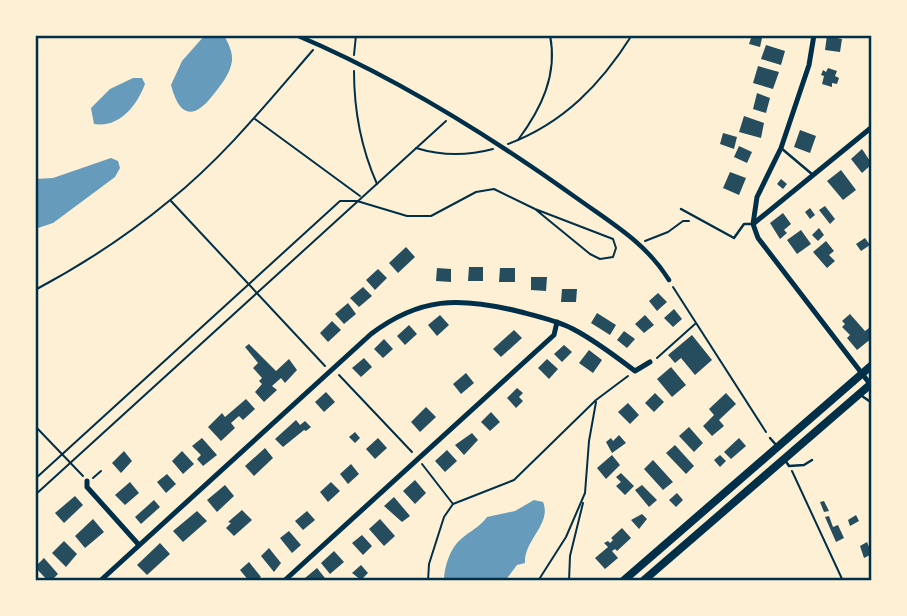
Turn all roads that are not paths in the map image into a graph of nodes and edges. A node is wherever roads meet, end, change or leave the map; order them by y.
1 (296, 35) edge
2 (814, 35) edge
3 (872, 128) edge
4 (781, 148) junction
5 (814, 175) junction
6 (681, 209) dead end
7 (753, 224) junction
8 (669, 280) road end
9 (557, 322) junction
10 (650, 362) road end
11 (872, 365) edge
12 (861, 374) junction
13 (871, 383) edge
14 (859, 394) junction
15 (872, 403) edge
16 (770, 438) road end
17 (777, 447) junction
18 (812, 460) dead end
19 (787, 462) junction
20 (87, 481) road end
21 (139, 545) junction
22 (100, 581) edge
23 (284, 581) edge
24 (623, 581) edge
25 (643, 581) edge

1 - 8 street
2 - 4 street
3 - 5 street
4 - 5 lane
4 - 7 street
5 - 7 street
6 - 7 lane
7 - 12 street
9 - 10 street
9 - 21 street
9 - 23 street
11 - 12 main road
12 - 13 street
12 - 17 main road
13 - 14 main road
14 - 15 lane
14 - 19 main road
16 - 17 lane
17 - 24 main road
18 - 19 lane
19 - 25 main road
20 - 21 street
21 - 22 street

